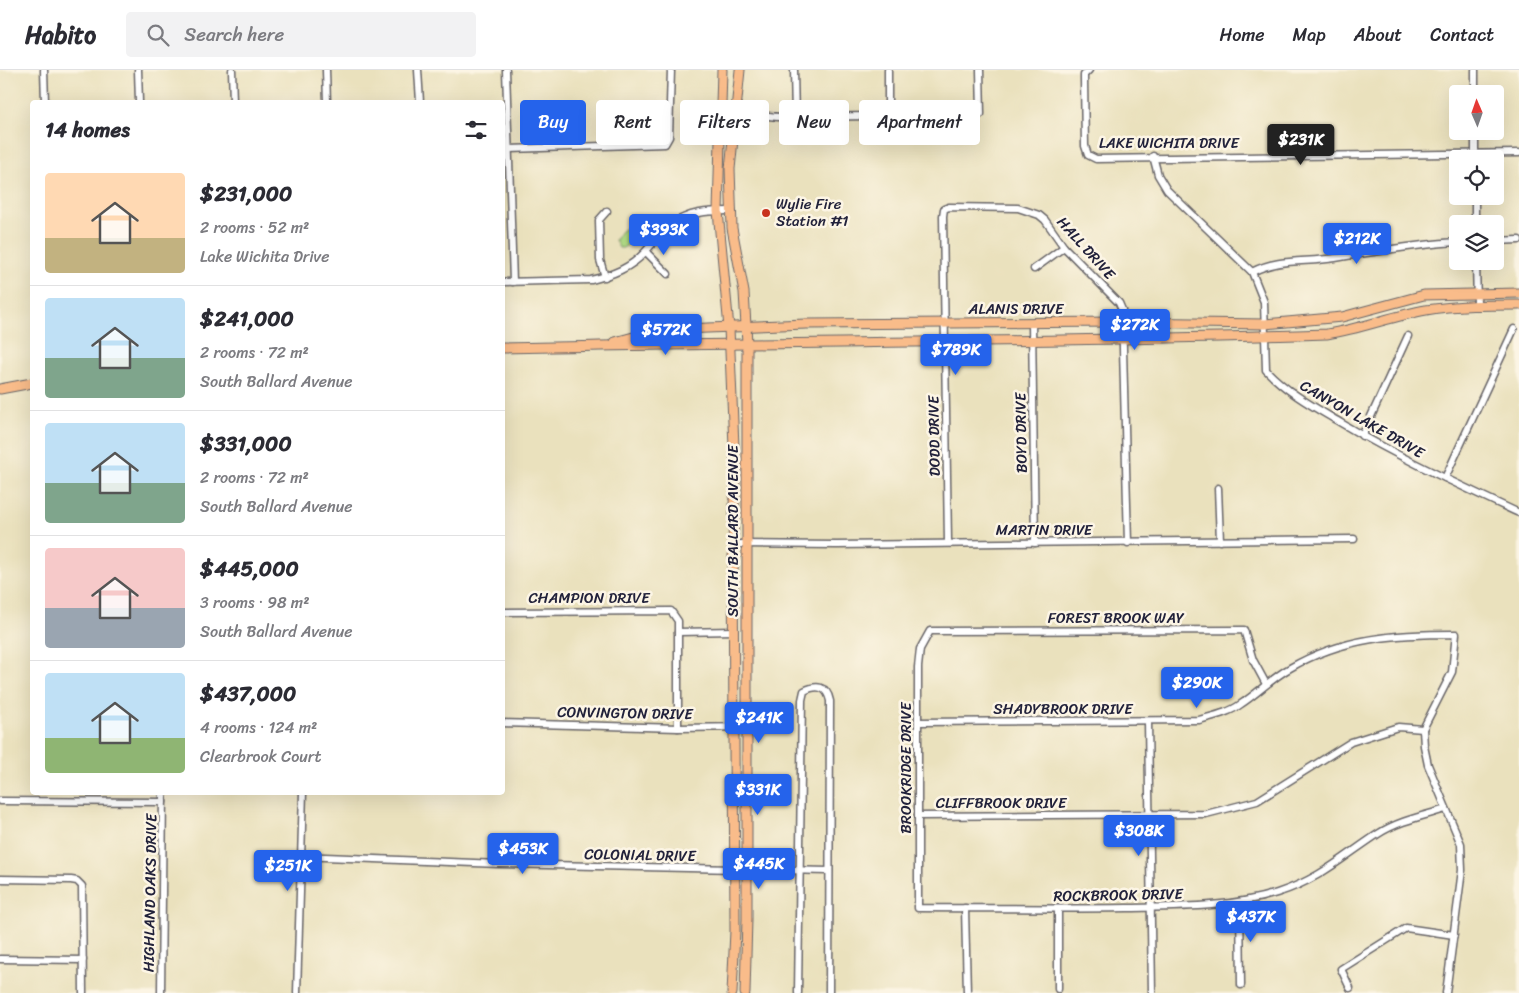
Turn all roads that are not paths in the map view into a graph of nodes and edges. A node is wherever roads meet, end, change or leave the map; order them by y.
1 (44, 70) edge
2 (138, 70) edge
3 (232, 70) edge
4 (326, 70) edge
5 (418, 70) edge
6 (506, 70) edge
7 (671, 70) edge
8 (722, 70) edge
9 (740, 70) edge
10 (794, 70) edge
11 (888, 70) edge
12 (980, 70) edge
13 (1088, 70) edge
14 (1475, 70) edge
15 (1475, 85) edge
16 (45, 100) edge
17 (139, 100) edge
18 (233, 100) edge
19 (326, 100) edge
20 (420, 100) edge
21 (721, 100) edge
22 (738, 100) edge
23 (795, 100) edge
24 (888, 100) edge
25 (980, 100) edge
26 (719, 145) edge
27 (733, 145) edge
28 (509, 150) junction
29 (1519, 153) edge
30 (1504, 154) edge
31 (1153, 156) junction
32 (1449, 156) edge
33 (944, 209) joint
34 (607, 211) dead end
35 (718, 211) junction
36 (732, 211) junction
37 (1504, 240) edge
38 (1519, 240) edge
39 (1449, 243) edge
40 (1064, 247) junction
41 (646, 252) junction
42 (1034, 269) dead end
43 (1476, 270) edge
44 (1252, 272) junction
45 (668, 274) dead end
46 (605, 277) junction
47 (505, 282) edge
48 (513, 282) junction
49 (1477, 293) junction
50 (1519, 293) edge
51 (1477, 305) junction
52 (1519, 305) edge
53 (1122, 322) junction
54 (944, 323) junction
55 (1032, 323) junction
56 (1265, 324) junction
57 (747, 326) junction
58 (729, 328) junction
59 (1514, 329) dead end
60 (1266, 336) junction
61 (1408, 336) dead end
62 (1123, 340) junction
63 (944, 341) junction
64 (1033, 341) junction
65 (747, 343) junction
66 (730, 344) junction
67 (602, 346) junction
68 (505, 348) edge
69 (30, 383) edge
70 (0, 389) edge
71 (1362, 436) junction
72 (1445, 478) junction
73 (1218, 488) dead end
74 (1519, 513) edge
75 (1354, 540) dead end
76 (1220, 541) junction
77 (948, 542) junction
78 (1035, 542) junction
79 (1128, 543) junction
80 (733, 544) junction
81 (746, 544) junction
82 (505, 612) edge
83 (734, 631) junction
84 (930, 631) joint
85 (678, 632) junction
86 (1266, 684) junction
87 (1148, 721) junction
88 (918, 722) junction
89 (505, 723) edge
90 (734, 727) junction
91 (747, 727) junction
92 (678, 728) junction
93 (1423, 729) junction
94 (164, 795) edge
95 (303, 795) edge
96 (0, 801) edge
97 (163, 802) junction
98 (1446, 809) junction
99 (1148, 814) junction
100 (918, 816) junction
101 (300, 856) junction
102 (734, 870) junction
103 (746, 870) junction
104 (800, 870) junction
105 (829, 871) junction
106 (0, 880) edge
107 (1240, 903) junction
108 (1151, 907) junction
109 (918, 908) joint
110 (965, 908) junction
111 (1058, 909) junction
112 (1454, 934) junction
113 (0, 959) edge
114 (83, 960) junction
115 (1241, 984) dead end
116 (1350, 988) dead end
117 (1058, 989) dead end
118 (82, 993) edge
119 (162, 993) edge
120 (297, 993) edge
121 (732, 993) edge
122 (745, 993) edge
123 (798, 993) edge
124 (829, 993) edge
125 (967, 993) edge
126 (1152, 993) edge
127 (1446, 993) edge

1 - 16 street
2 - 17 street
3 - 18 street
4 - 19 street
5 - 20 street
6 - 28 street
7 - 28 street
8 - 21 main road, SOUTH BALLARD AVENUE
9 - 22 main road, SOUTH BALLARD AVENUE
10 - 23 street
11 - 24 street
12 - 25 street
13 - 31 street, LAKE WICHITA DRIVE
14 - 15 street
26 - 35 main road, SOUTH BALLARD AVENUE
27 - 36 main road, SOUTH BALLARD AVENUE
28 - 48 street
29 - 30 street, LAKE WICHITA DRIVE
31 - 32 street, LAKE WICHITA DRIVE
31 - 44 street, CANYON LAKE DRIVE
33 - 40 street, HALL DRIVE
33 - 54 street, DODD DRIVE
34 - 46 street
35 - 36 street
35 - 41 street
35 - 58 main road, SOUTH BALLARD AVENUE
36 - 57 main road, SOUTH BALLARD AVENUE
37 - 38 street
39 - 44 street
40 - 42 street
40 - 53 street, HALL DRIVE
41 - 45 street
41 - 46 street
43 - 49 street
44 - 56 street, CANYON LAKE DRIVE
46 - 48 street
47 - 48 street
49 - 50 main road, ALANIS DRIVE
49 - 51 street
49 - 56 main road, ALANIS DRIVE
51 - 52 main road, ALANIS DRIVE
51 - 60 main road, ALANIS DRIVE
53 - 55 main road, ALANIS DRIVE
53 - 56 main road, ALANIS DRIVE
53 - 62 street, HALL DRIVE
54 - 55 main road, ALANIS DRIVE
54 - 57 main road, ALANIS DRIVE
54 - 63 street, DODD DRIVE
55 - 64 street, BOYD DRIVE
56 - 60 street, CANYON LAKE DRIVE
57 - 58 main road, ALANIS DRIVE
57 - 65 main road, SOUTH BALLARD AVENUE
58 - 66 main road, SOUTH BALLARD AVENUE
58 - 67 main road, ALANIS DRIVE
59 - 72 street
60 - 62 main road, ALANIS DRIVE
60 - 71 street, CANYON LAKE DRIVE
61 - 71 street
62 - 64 main road, ALANIS DRIVE
62 - 79 street, HALL DRIVE
63 - 64 main road, ALANIS DRIVE
63 - 65 main road, ALANIS DRIVE
63 - 77 street, DODD DRIVE
64 - 78 street, BOYD DRIVE
65 - 66 main road, ALANIS DRIVE
65 - 81 main road, SOUTH BALLARD AVENUE
66 - 67 main road, ALANIS DRIVE
66 - 80 main road, SOUTH BALLARD AVENUE
67 - 68 main road, ALANIS DRIVE
69 - 70 main road
71 - 72 street, CANYON LAKE DRIVE
72 - 74 street, CANYON LAKE DRIVE
73 - 76 street
75 - 76 street, MARTIN DRIVE
76 - 79 street, MARTIN DRIVE
77 - 78 street, MARTIN DRIVE
77 - 81 street, MARTIN DRIVE
78 - 79 street, MARTIN DRIVE
80 - 81 street, MARTIN DRIVE
80 - 83 main road, SOUTH BALLARD AVENUE
81 - 91 main road, SOUTH BALLARD AVENUE
82 - 85 street, CHAMPION DRIVE
83 - 85 street
83 - 90 main road, SOUTH BALLARD AVENUE
84 - 86 street, FOREST BROOK WAY
84 - 88 street, BROOKRIDGE DRIVE
85 - 92 street
86 - 87 street, SHADYBROOK DRIVE
86 - 93 street, SHADYBROOK DRIVE
87 - 88 street, SHADYBROOK DRIVE
87 - 99 street
88 - 100 street, BROOKRIDGE DRIVE
89 - 92 street, CONVINGTON DRIVE
90 - 91 street, CONVINGTON DRIVE
90 - 92 street, CONVINGTON DRIVE
90 - 102 main road, SOUTH BALLARD AVENUE
91 - 103 main road, SOUTH BALLARD AVENUE
93 - 98 street
93 - 99 street, CLIFFBROOK DRIVE
94 - 97 street, HIGHLAND OAKS DRIVE
95 - 101 street
96 - 97 street
97 - 119 street, HIGHLAND OAKS DRIVE
98 - 107 street, ROCKBROOK DRIVE
98 - 112 street
99 - 100 street, CLIFFBROOK DRIVE
99 - 108 street
100 - 109 street, BROOKRIDGE DRIVE
101 - 102 street, COLONIAL DRIVE
101 - 120 street
102 - 103 street, COLONIAL DRIVE
102 - 121 main road, SOUTH BALLARD AVENUE
103 - 104 street, COLONIAL DRIVE
103 - 122 main road, SOUTH BALLARD AVENUE
104 - 105 street, COLONIAL DRIVE
104 - 105 street
104 - 123 street
105 - 124 street
106 - 114 street
107 - 108 street, ROCKBROOK DRIVE
107 - 115 street
108 - 111 street, ROCKBROOK DRIVE
108 - 126 street
109 - 110 street, ROCKBROOK DRIVE
110 - 111 street, ROCKBROOK DRIVE
110 - 125 street
111 - 117 street
112 - 116 street
112 - 127 street
113 - 114 street
114 - 118 street

